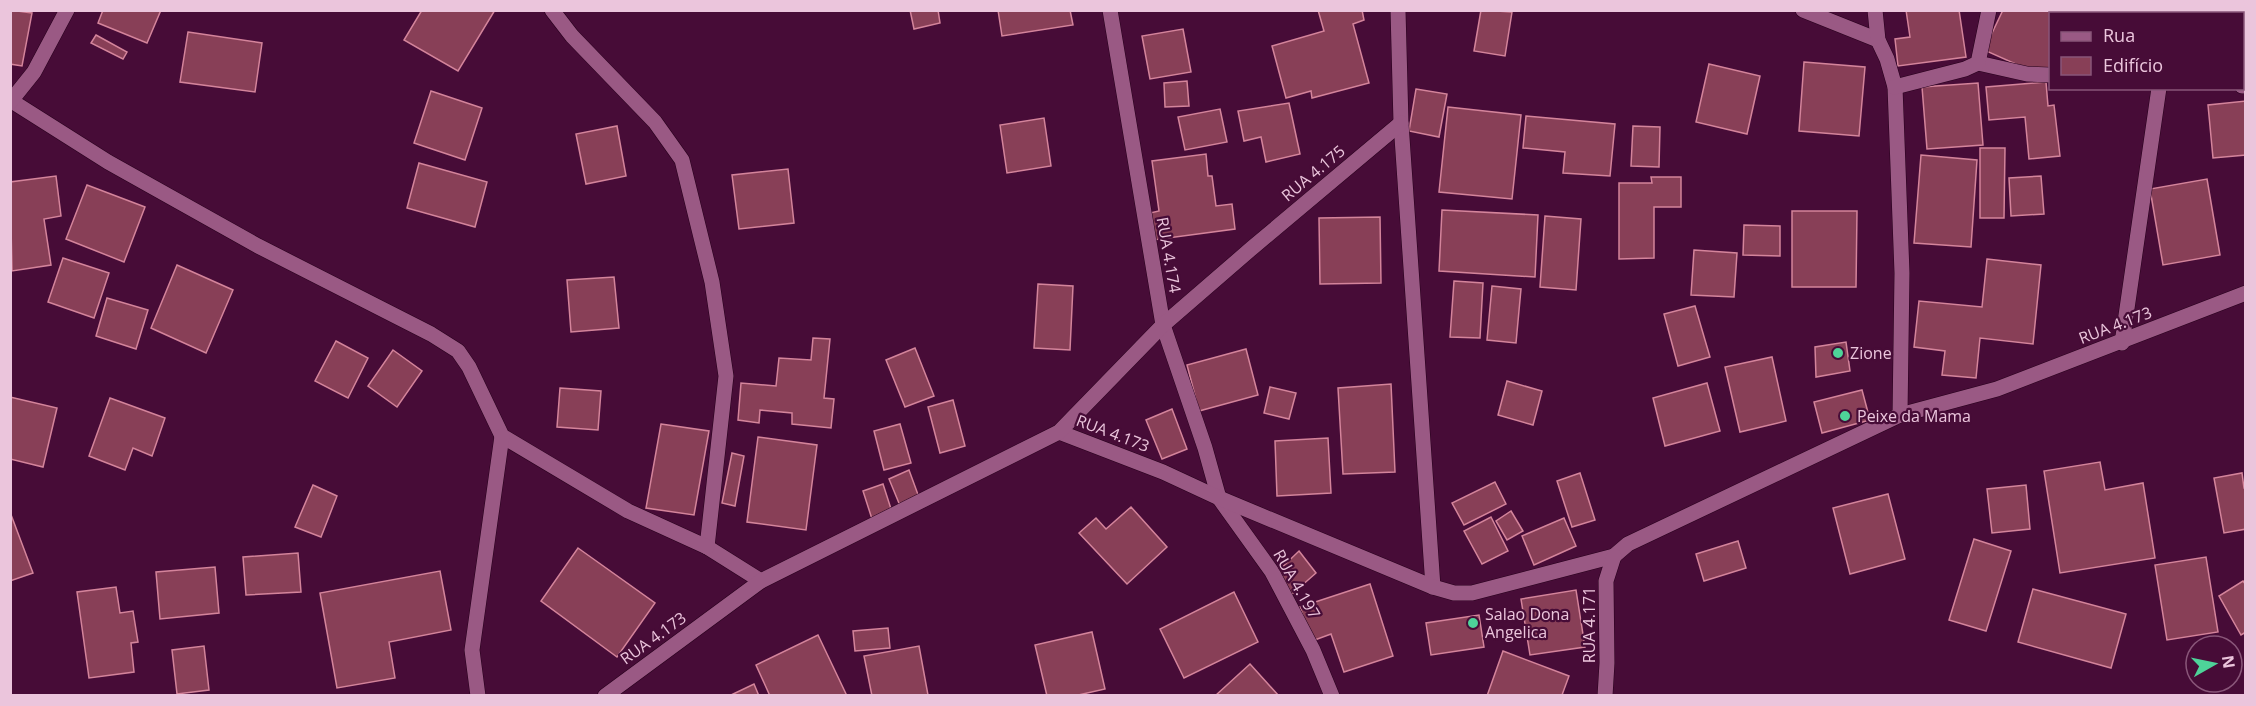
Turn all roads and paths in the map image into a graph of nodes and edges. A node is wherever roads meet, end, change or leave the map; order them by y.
1 (67, 10) edge
2 (552, 10) edge
3 (1110, 10) edge
4 (1398, 10) edge
5 (1803, 10) edge
6 (1875, 10) edge
7 (1989, 10) edge
8 (1878, 40) junction
9 (1978, 63) junction
10 (2049, 75) edge
11 (1895, 87) junction
12 (2159, 90) edge
13 (11, 101) edge
14 (1401, 123) junction
15 (2246, 293) edge
16 (1163, 325) junction
17 (2122, 343) junction
18 (1900, 415) junction
19 (1059, 432) junction
20 (502, 436) junction
21 (1219, 498) junction
22 (707, 547) junction
23 (1614, 556) junction
24 (761, 581) junction
25 (1433, 587) junction
26 (478, 696) edge
27 (605, 696) edge
28 (1332, 696) edge
29 (1605, 696) edge

1 - 13 street
2 - 22 street
3 - 16 street, RUA 4.174
4 - 14 street
5 - 8 street
6 - 8 street
7 - 9 street
8 - 11 street
9 - 10 street
9 - 11 street
11 - 18 street
12 - 17 street
13 - 20 street
14 - 16 street, RUA 4.175
14 - 25 street
15 - 17 street, RUA 4.173
16 - 19 street, RUA 4.175
16 - 21 street, RUA 4.174
17 - 18 street, RUA 4.173
18 - 23 street, RUA 4.173
19 - 21 street, RUA 4.173
19 - 24 street, RUA 4.173
20 - 22 street
20 - 26 street
21 - 25 street, RUA 4.173
21 - 28 street, RUA 4.197
22 - 24 street
23 - 25 street, RUA 4.173
23 - 29 street, RUA 4.171
24 - 27 street, RUA 4.173

